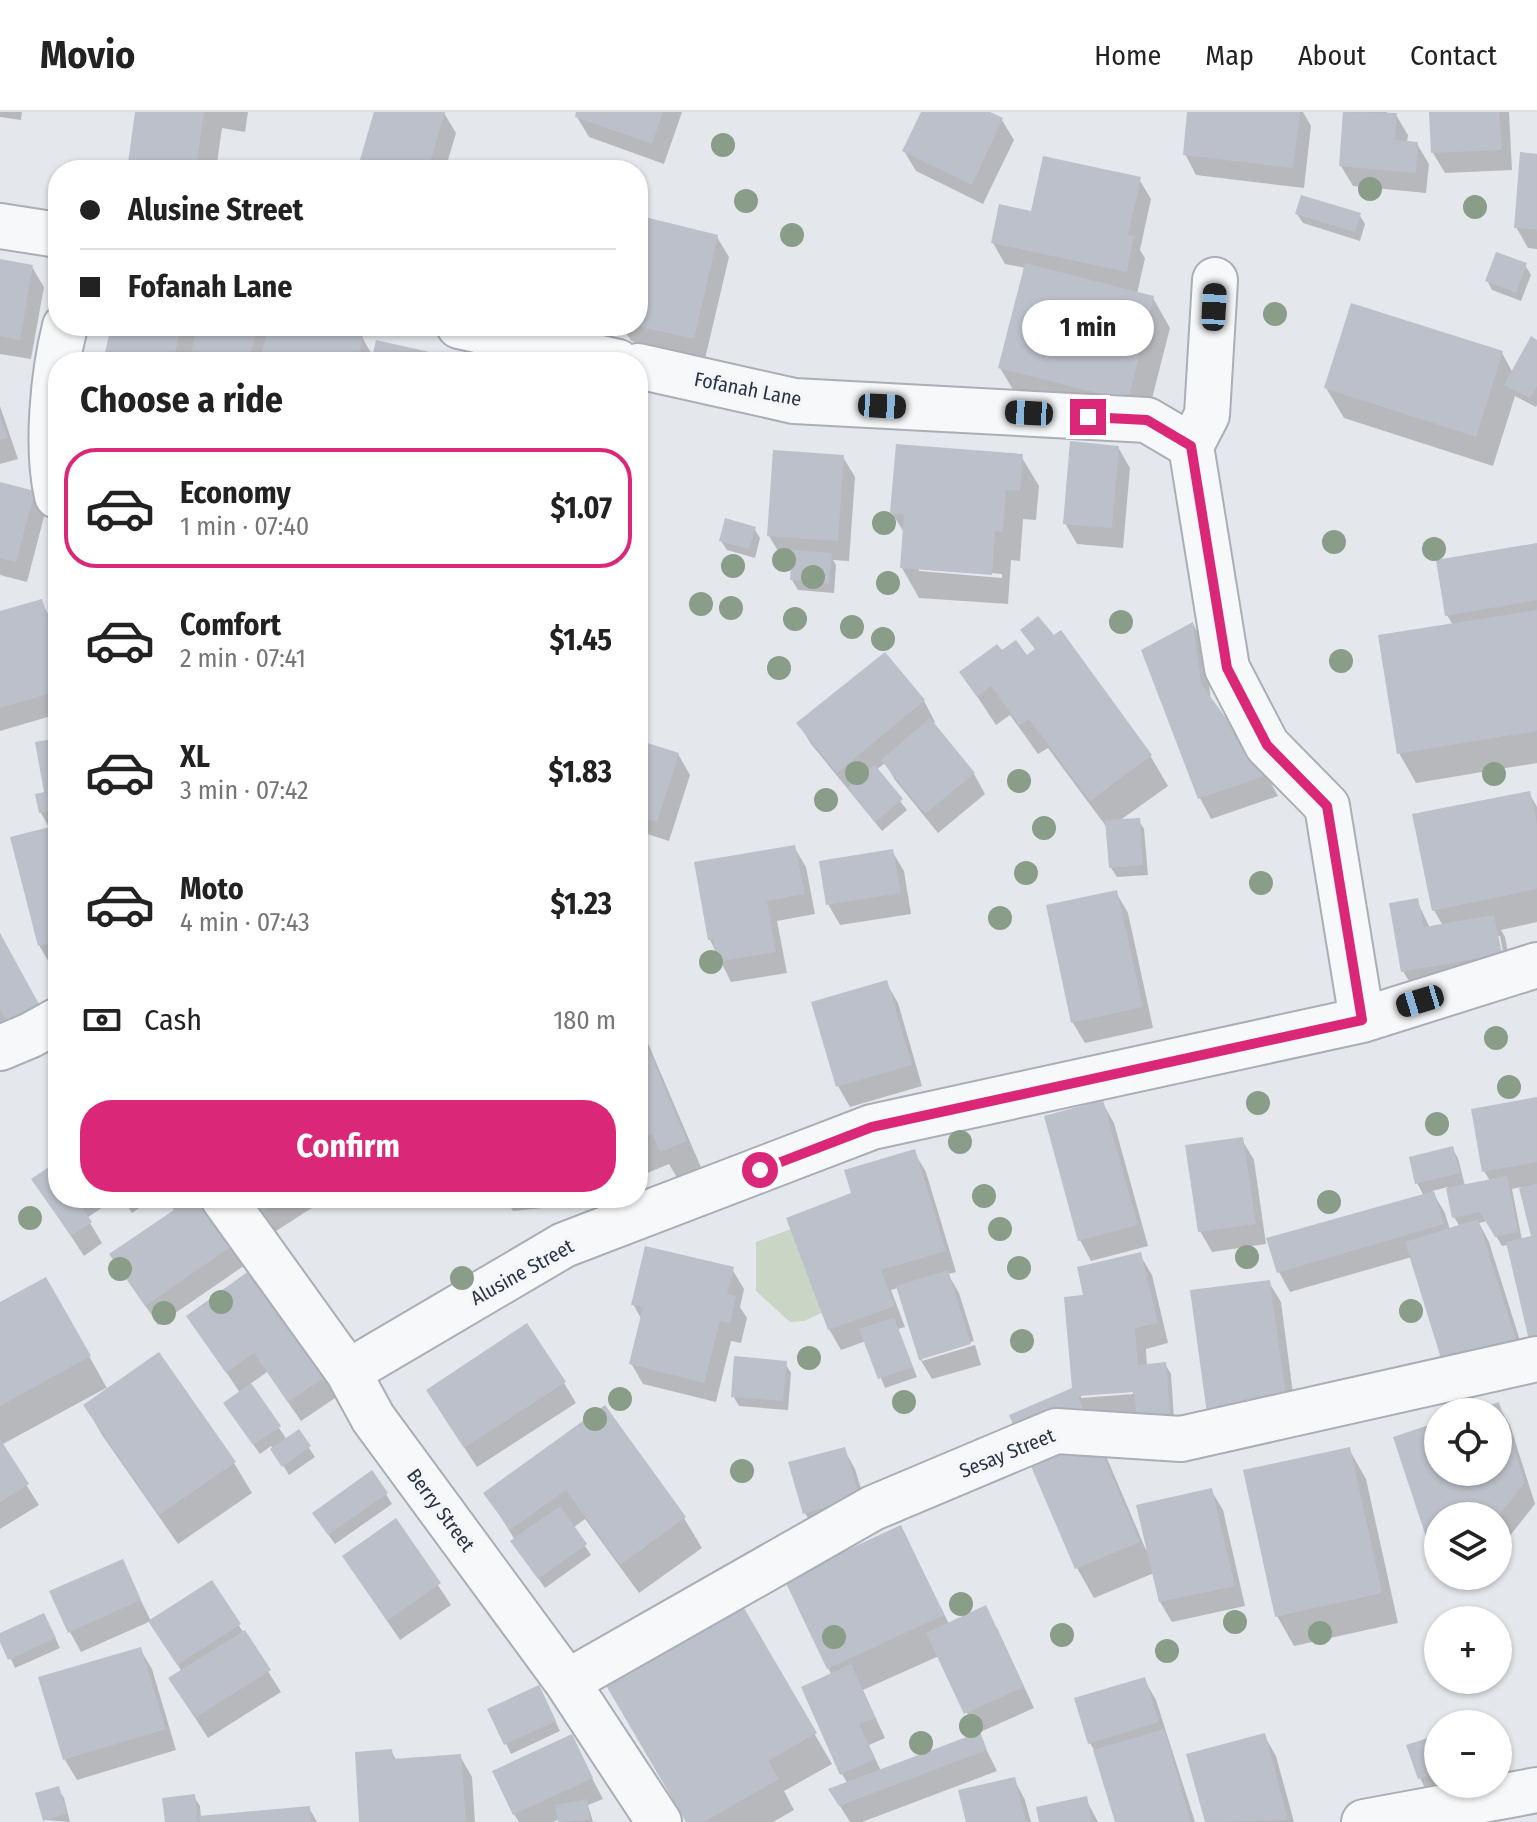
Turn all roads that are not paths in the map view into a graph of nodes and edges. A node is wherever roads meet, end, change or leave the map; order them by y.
1 (0, 226) edge
2 (48, 233) edge
3 (1215, 280) dead end
4 (503, 336) edge
5 (574, 352) edge
6 (648, 368) edge
7 (1191, 446) junction
8 (1537, 965) edge
9 (1362, 1020) junction
10 (48, 1026) edge
11 (0, 1048) edge
12 (230, 1208) edge
13 (1537, 1359) edge
14 (348, 1372) junction
15 (567, 1682) junction
16 (1537, 1790) edge
17 (659, 1822) edge
18 (1364, 1822) edge

1 - 2 street
3 - 7 street
4 - 5 street
6 - 7 street, Fofanah Lane
7 - 9 street
8 - 9 street, Alusine Street
9 - 14 street, Alusine Street
10 - 11 street
12 - 14 street, Berry Street
13 - 15 street, Sesay Street
14 - 15 street, Berry Street
15 - 17 street, Berry Street
16 - 18 street

